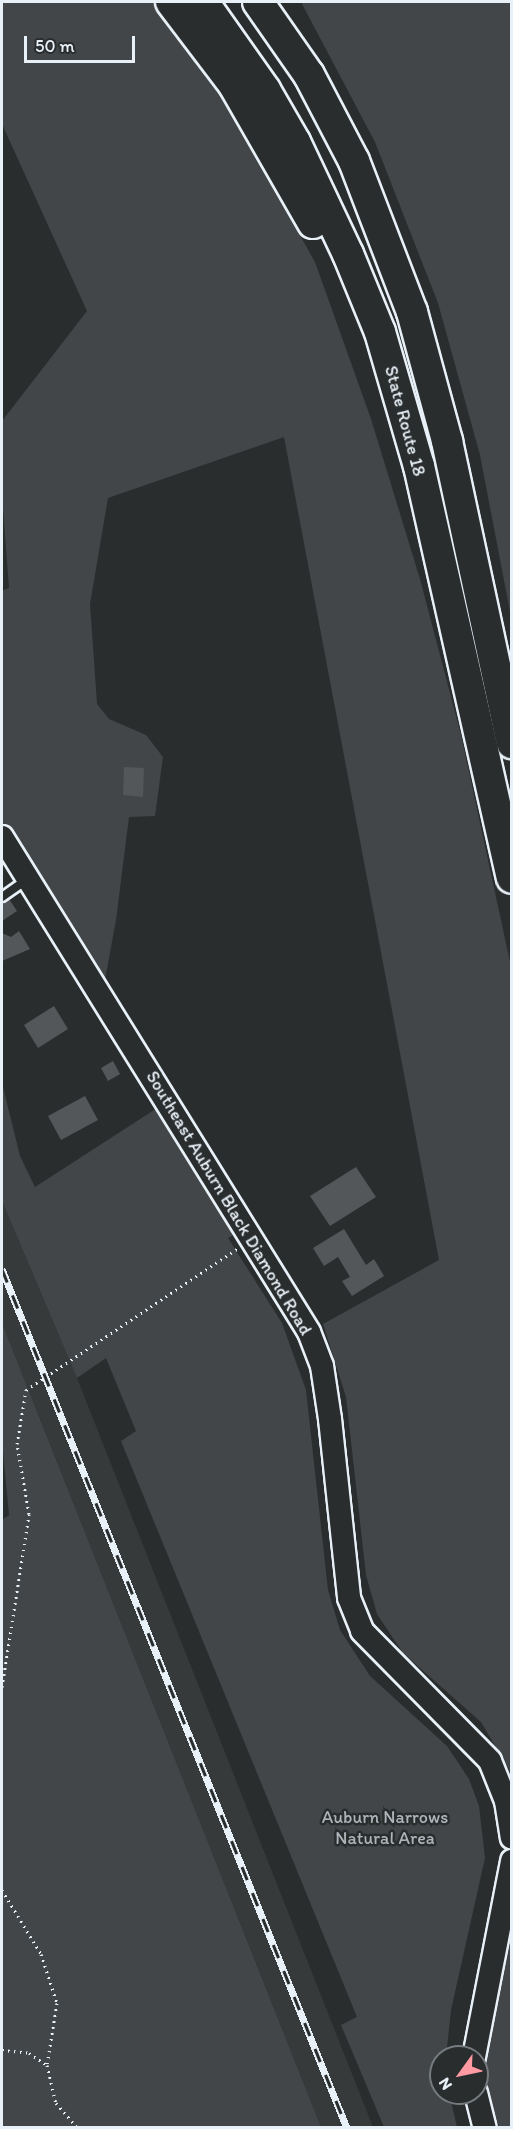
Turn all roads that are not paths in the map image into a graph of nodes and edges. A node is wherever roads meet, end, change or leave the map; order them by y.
1 (171, 2) edge
2 (203, 2) edge
3 (258, 2) edge
4 (276, 2) edge
5 (309, 75) junction
6 (432, 524) junction
7 (512, 743) edge
8 (2, 837) edge
9 (512, 878) edge
10 (28, 879) junction
11 (2, 897) edge
12 (512, 1838) edge
13 (512, 1861) edge
14 (476, 2045) edge
15 (479, 2105) edge
16 (485, 2127) edge

1 - 6 highway
2 - 6 highway, State Route 18
3 - 5 highway, State Route 18
4 - 5 highway
5 - 7 highway, State Route 18
6 - 9 highway, State Route 18
8 - 10 main road, Southeast Auburn Black Diamond Road
10 - 11 lane
10 - 12 main road, Southeast Auburn Black Diamond Road
13 - 14 main road
15 - 16 main road

